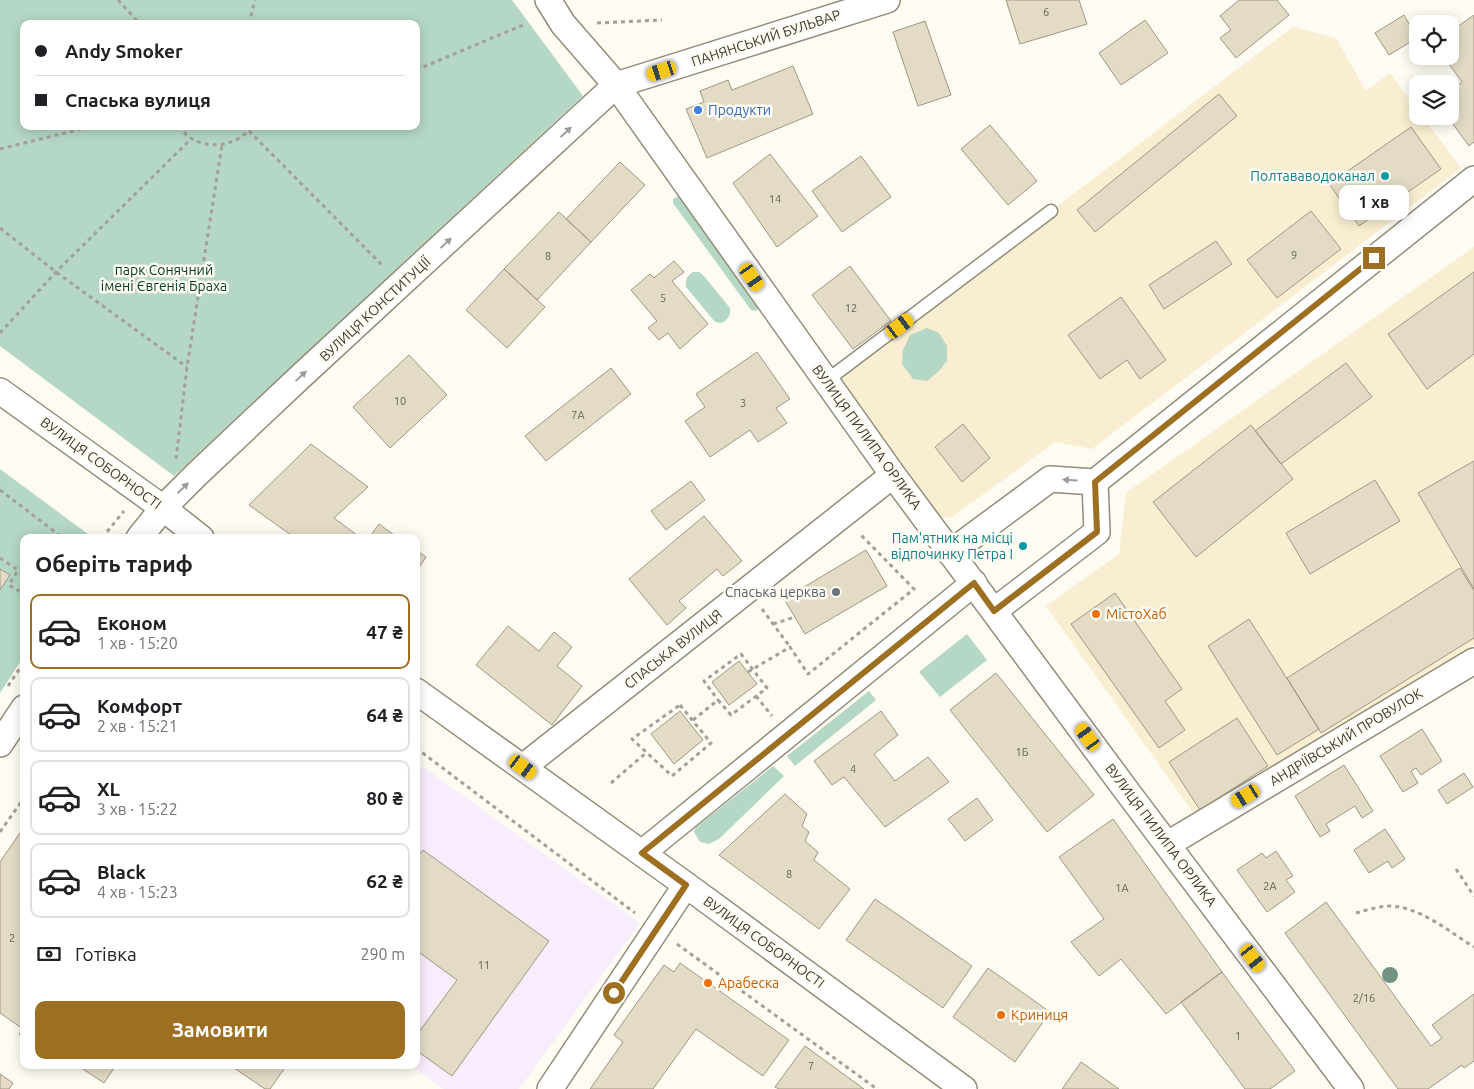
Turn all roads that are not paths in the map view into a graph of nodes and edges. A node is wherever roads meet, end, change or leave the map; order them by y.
1 (548, 0) edge
2 (887, 0) edge
3 (616, 85) junction
4 (1474, 179) edge
5 (1051, 211) dead end
6 (826, 381) junction
7 (0, 391) edge
8 (893, 474) junction
9 (1095, 482) junction
10 (163, 508) junction
11 (142, 534) edge
12 (196, 534) edge
13 (950, 553) junction
14 (974, 583) junction
15 (994, 611) junction
16 (1474, 661) edge
17 (420, 694) edge
18 (20, 714) edge
19 (0, 744) edge
20 (523, 767) junction
21 (1168, 844) junction
22 (642, 853) junction
23 (686, 885) junction
24 (550, 1089) edge
25 (964, 1089) edge
26 (1351, 1089) edge

1 - 3 street, ВУЛИЦЯ ПИЛИПА ОРЛИКА
2 - 3 street, ПАНЯНСЬКИЙ БУЛЬВАР
3 - 6 street, ВУЛИЦЯ ПИЛИПА ОРЛИКА
10 -> 3 street, ВУЛИЦЯ КОНСТИТУЦІЇ
4 - 9 street
5 - 6 lane
6 - 8 street, ВУЛИЦЯ ПИЛИПА ОРЛИКА
7 - 10 street, ВУЛИЦЯ СОБОРНОСТІ
8 - 13 street, ВУЛИЦЯ ПИЛИПА ОРЛИКА
8 - 20 street, СПАСЬКА ВУЛИЦЯ
9 -> 13 street
9 - 15 street
10 - 11 street, ВУЛИЦЯ КОНСТИТУЦІЇ
10 - 12 street, ВУЛИЦЯ СОБОРНОСТІ
13 - 14 street, ВУЛИЦЯ ПИЛИПА ОРЛИКА
14 - 15 street, ВУЛИЦЯ ПИЛИПА ОРЛИКА
14 - 22 street
15 - 21 street, ВУЛИЦЯ ПИЛИПА ОРЛИКА
16 - 21 street, АНДРІЇВСЬКИЙ ПРОВУЛОК
17 - 20 street, ВУЛИЦЯ СОБОРНОСТІ
18 - 19 street
20 - 22 street, ВУЛИЦЯ СОБОРНОСТІ
21 - 26 street, ВУЛИЦЯ ПИЛИПА ОРЛИКА
22 - 23 street, ВУЛИЦЯ СОБОРНОСТІ
23 - 24 street
23 - 25 street, ВУЛИЦЯ СОБОРНОСТІ

